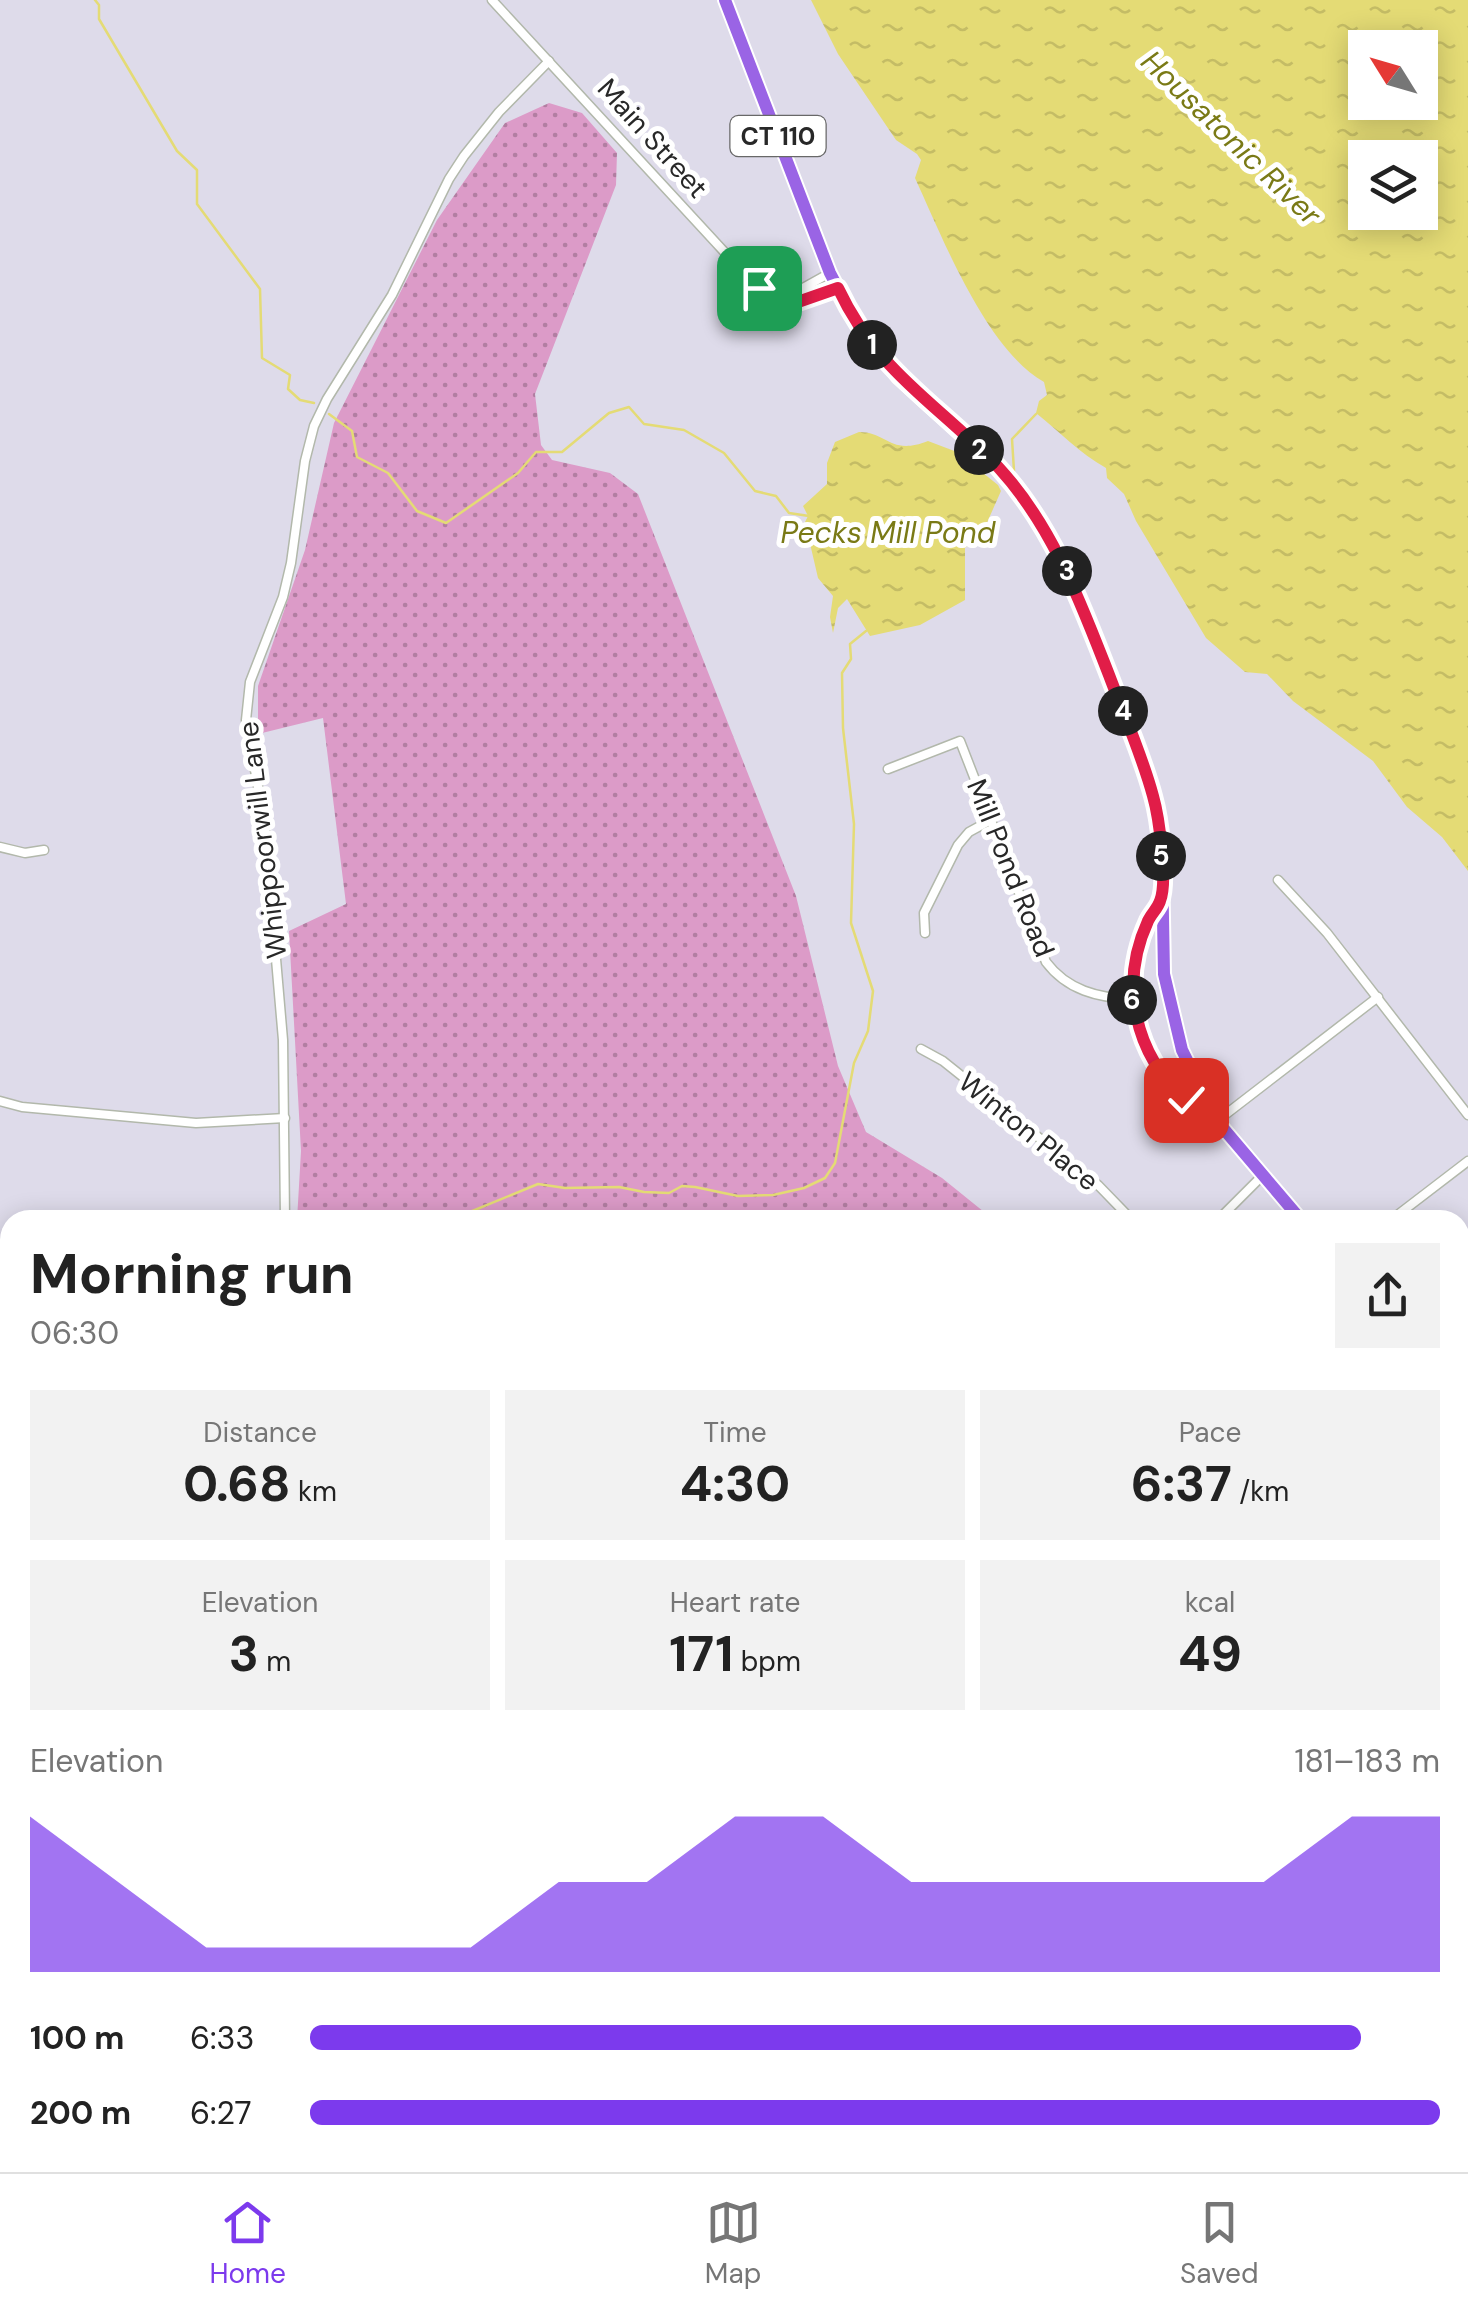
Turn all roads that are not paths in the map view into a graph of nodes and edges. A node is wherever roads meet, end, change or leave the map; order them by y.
1 (492, 0) edge
2 (724, 0) edge
3 (550, 61) junction
4 (830, 273) junction
5 (838, 288) junction
6 (784, 298) junction
7 (888, 769) dead end
8 (990, 820) junction
9 (0, 847) edge
10 (44, 850) dead end
11 (1278, 880) dead end
12 (1162, 900) junction
13 (925, 933) dead end
14 (1378, 997) junction
15 (1132, 999) junction
16 (921, 1050) dead end
17 (0, 1101) edge
18 (1468, 1116) edge
19 (286, 1118) junction
20 (1217, 1121) junction
21 (1468, 1161) edge
22 (1262, 1176) junction
23 (285, 1210) edge
24 (1122, 1210) edge
25 (1228, 1210) edge
26 (1292, 1210) edge
27 (1405, 1210) edge

1 - 3 street, Main Street
2 - 4 main road, CT 110
3 - 6 street, Main Street
3 - 19 street, Whippoorwill Lane
4 - 5 main road, CT 110
4 - 6 street
5 - 6 street
5 - 12 main road, CT 110
7 - 8 street, Mill Pond Road
8 - 13 street
8 - 15 street, Mill Pond Road
9 - 10 street
11 - 14 street
12 - 15 street
12 - 20 main road, CT 110
14 - 18 street
14 - 20 street
15 - 20 street
16 - 24 street, Winton Place
17 - 19 street
19 - 23 street, Whippoorwill Lane
20 - 22 main road, CT 110
21 - 27 street
22 - 25 street
22 - 26 main road, CT 110

